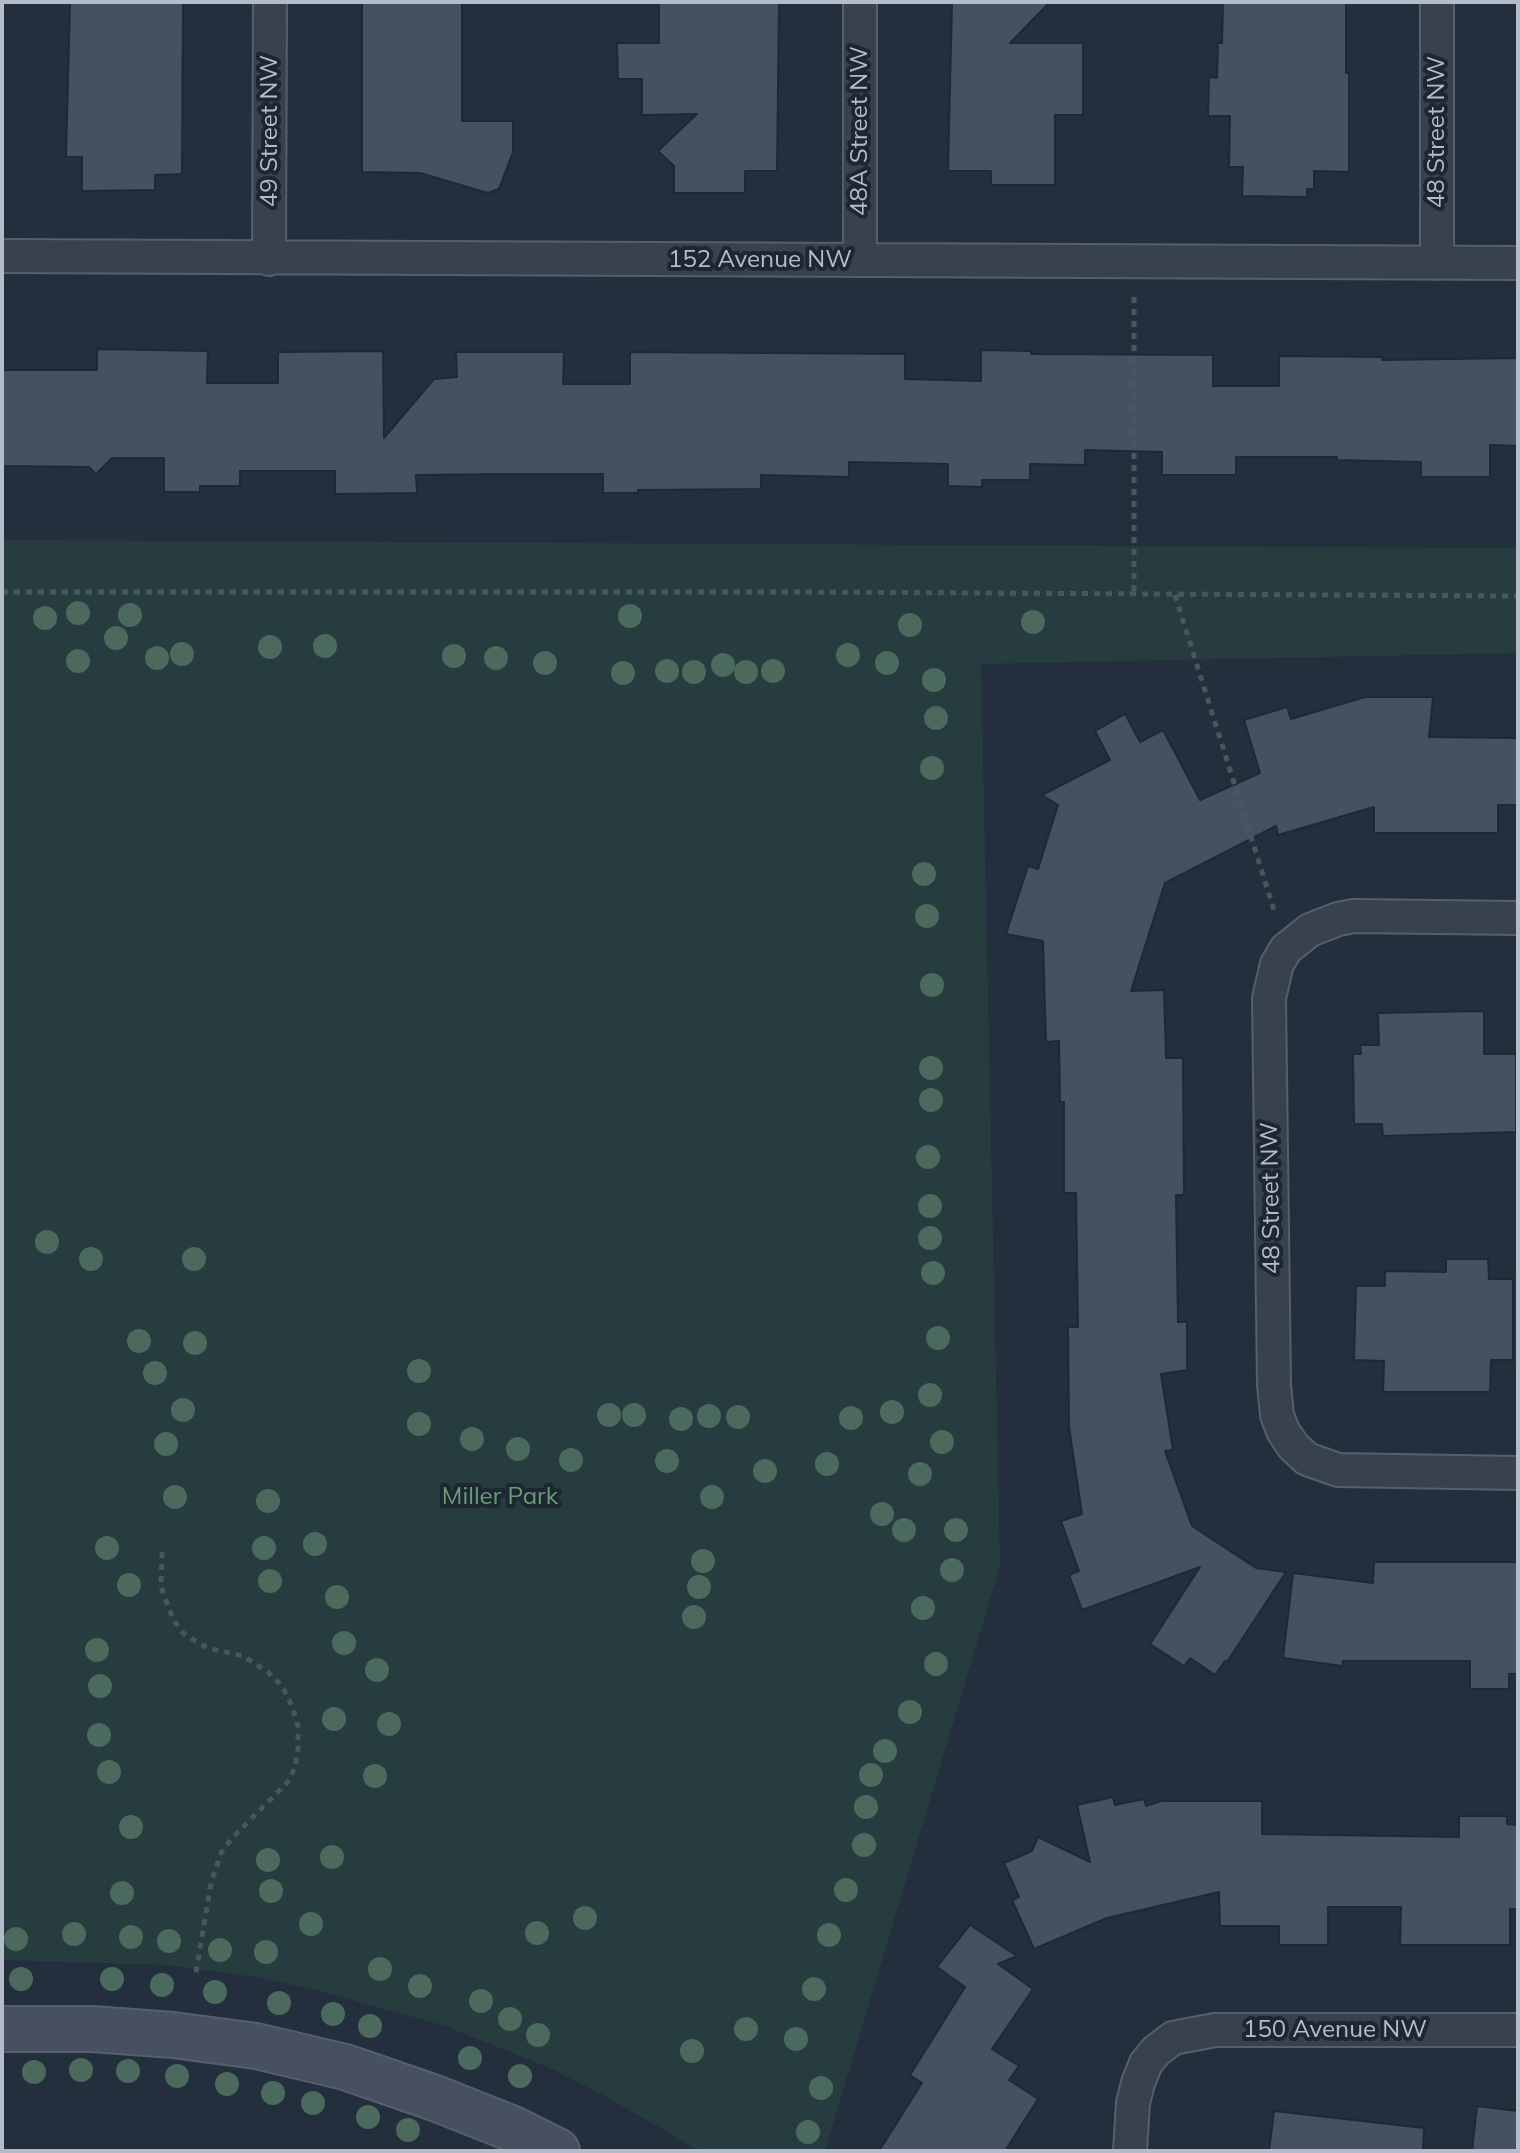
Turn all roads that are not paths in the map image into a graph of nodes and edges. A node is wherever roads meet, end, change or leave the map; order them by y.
1 (270, 2) edge
2 (860, 2) edge
3 (1437, 2) edge
4 (2, 256) edge
5 (269, 259) junction
6 (860, 260) junction
7 (1437, 263) junction
8 (1518, 263) edge
9 (1518, 918) edge
10 (1518, 1473) edge
11 (2, 2029) edge
12 (1518, 2030) edge
13 (557, 2151) edge
14 (1130, 2151) edge

1 - 5 street, 49 Street NW
2 - 6 street, 48A Street NW
3 - 7 street, 48 Street NW
4 - 5 street, 152 Avenue NW
5 - 6 street, 152 Avenue NW
6 - 7 street, 152 Avenue NW
7 - 8 street, 152 Avenue NW
9 - 10 street, 48 Street NW
11 - 13 street
12 - 14 street, 150 Avenue NW

